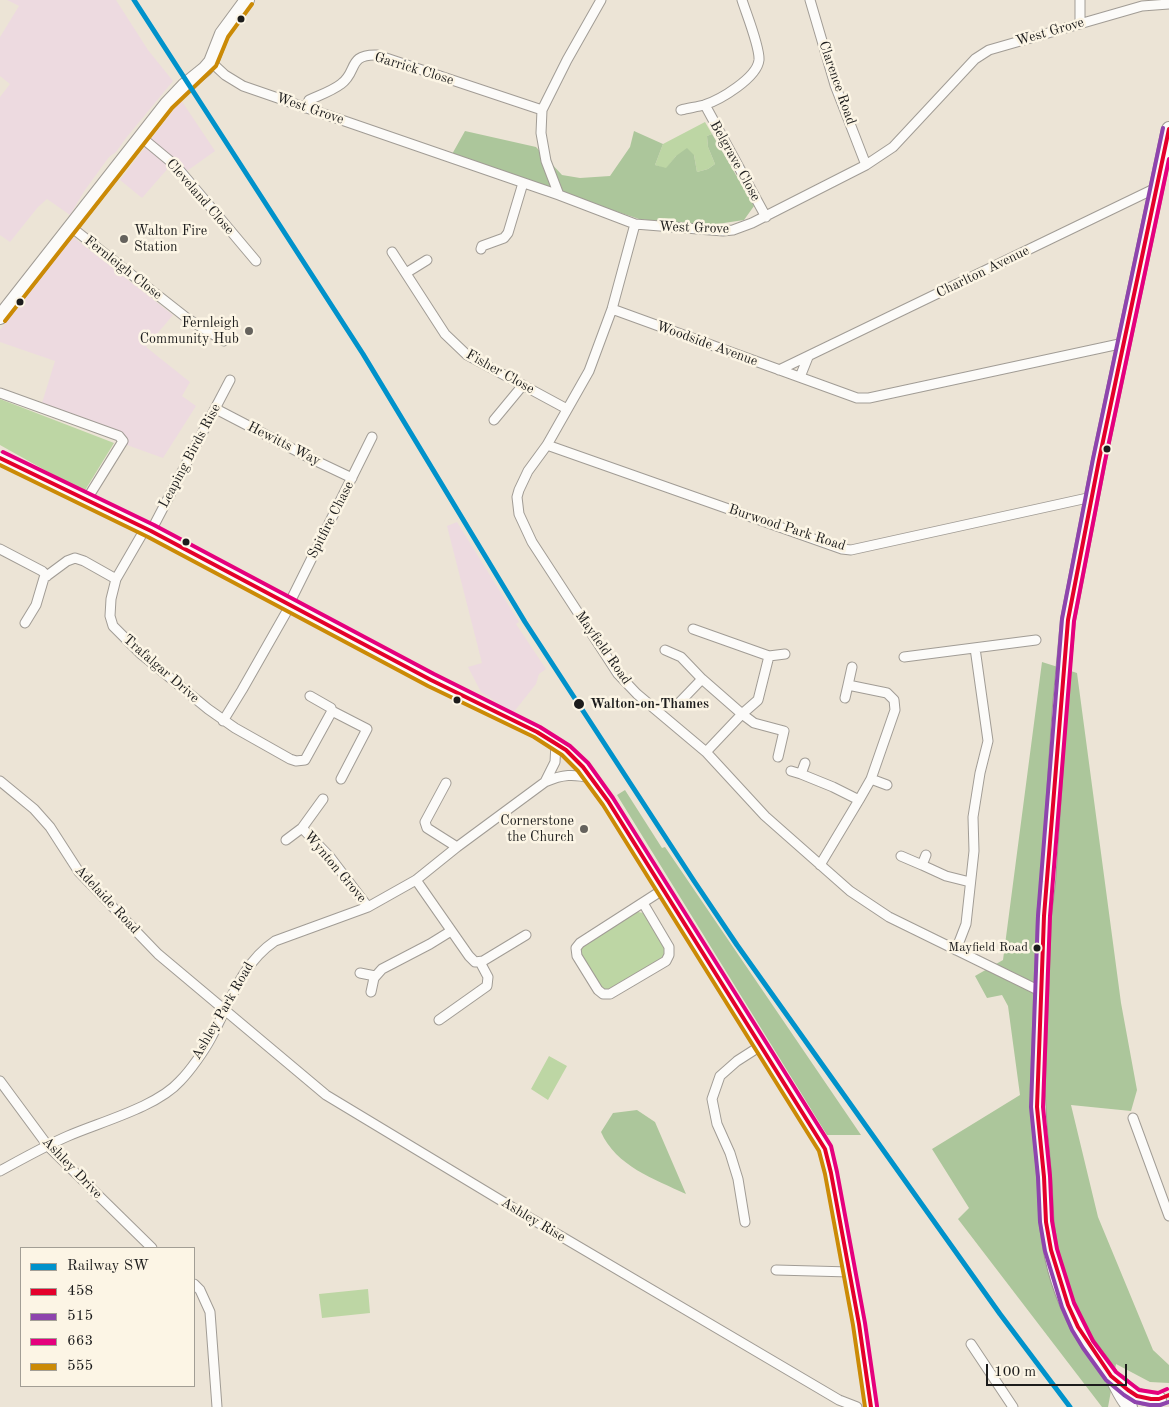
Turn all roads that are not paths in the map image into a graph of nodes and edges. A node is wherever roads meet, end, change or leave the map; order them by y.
1 (247, 0) edge
2 (601, 0) edge
3 (742, 0) edge
4 (810, 0) edge
5 (1080, 0) edge
6 (1152, 0) edge
7 (1169, 2) edge
8 (1142, 6) junction
9 (1080, 24) junction
10 (211, 62) junction
11 (705, 105) junction
12 (306, 108) junction
13 (542, 110) junction
14 (681, 110) dead end
15 (1169, 129) edge
16 (141, 137) junction
17 (866, 165) junction
18 (523, 183) junction
19 (1158, 188) junction
20 (559, 195) junction
21 (766, 217) junction
22 (635, 224) junction
23 (71, 227) junction
24 (480, 249) dead end
25 (392, 252) dead end
26 (427, 260) dead end
27 (256, 261) dead end
28 (406, 273) junction
29 (612, 309) junction
30 (0, 317) edge
31 (224, 341) dead end
32 (1124, 343) junction
33 (808, 357) junction
34 (779, 370) junction
35 (800, 377) junction
36 (230, 380) dead end
37 (523, 385) junction
38 (0, 393) edge
39 (216, 409) junction
40 (567, 409) junction
41 (494, 420) dead end
42 (372, 437) dead end
43 (546, 445) junction
44 (0, 458) edge
45 (352, 478) junction
46 (1092, 497) junction
47 (87, 499) junction
48 (148, 530) junction
49 (0, 548) edge
50 (47, 576) junction
51 (116, 579) junction
52 (290, 604) junction
53 (25, 623) dead end
54 (693, 629) dead end
55 (1036, 640) dead end
56 (975, 648) junction
57 (665, 650) dead end
58 (785, 654) dead end
59 (769, 656) junction
60 (904, 657) dead end
61 (852, 667) dead end
62 (702, 679) junction
63 (848, 685) junction
64 (310, 696) dead end
65 (845, 698) dead end
66 (677, 705) dead end
67 (332, 711) junction
68 (742, 714) junction
69 (223, 721) junction
70 (556, 743) junction
71 (706, 752) junction
72 (778, 756) dead end
73 (805, 762) dead end
74 (791, 771) dead end
75 (801, 774) junction
76 (592, 778) junction
77 (340, 779) dead end
78 (871, 779) junction
79 (0, 781) edge
80 (545, 782) junction
81 (446, 783) dead end
82 (887, 785) dead end
83 (323, 799) dead end
84 (859, 800) junction
85 (302, 828) junction
86 (286, 840) dead end
87 (458, 847) junction
88 (926, 855) dead end
89 (901, 856) dead end
90 (820, 865) junction
91 (922, 865) junction
92 (416, 880) junction
93 (970, 882) junction
94 (664, 889) junction
95 (643, 903) junction
96 (368, 906) junction
97 (451, 931) junction
98 (526, 935) dead end
99 (956, 950) junction
100 (480, 962) junction
101 (360, 973) dead end
102 (375, 976) junction
103 (371, 992) dead end
104 (1042, 992) junction
105 (226, 1010) junction
106 (438, 1020) dead end
107 (762, 1045) junction
108 (0, 1081) edge
109 (1133, 1118) dead end
110 (48, 1146) junction
111 (0, 1171) edge
112 (1169, 1216) edge
113 (744, 1222) dead end
114 (151, 1247) edge
115 (776, 1270) dead end
116 (850, 1272) junction
117 (195, 1285) edge
118 (971, 1344) dead end
119 (1111, 1376) junction
120 (1160, 1400) edge
121 (217, 1407) edge
122 (857, 1407) edge
123 (871, 1407) edge
124 (1013, 1407) edge
125 (1130, 1407) edge

1 - 10 main road
2 - 13 street
3 - 11 street, Belgrave Close
4 - 17 street, Clarence Road
5 - 9 street
6 - 8 street, West Grove
7 - 8 street, West Grove
8 - 9 street, West Grove
9 - 17 street, West Grove
10 - 12 street, West Grove
10 - 16 main road
11 - 14 street, Belgrave Close
11 - 21 street, Belgrave Close
12 - 13 street, Garrick Close
12 - 18 street, West Grove
13 - 20 street
15 - 19 main road
16 - 23 main road
16 - 27 street, Cleveland Close
17 - 21 street, West Grove
18 - 20 street, West Grove
18 - 24 street
19 - 32 main road
19 - 33 street, Charlton Avenue
20 - 22 street, West Grove
21 - 22 street, West Grove
22 - 29 street, Mayfield Road
23 - 30 main road
23 - 31 street, Fernleigh Close
25 - 28 street, Fisher Close
26 - 28 street
28 - 37 street, Fisher Close
29 - 34 street, Woodside Avenue
29 - 40 street, Mayfield Road
32 - 35 street, Woodside Avenue
32 - 46 main road
33 - 34 street, Charlton Avenue
33 - 35 street
34 - 35 street, Woodside Avenue
36 - 39 street, Leaping Birds Rise
37 - 40 street, Fisher Close
37 - 41 street
38 - 47 street
39 - 45 street, Hewitts Way
39 - 48 street, Leaping Birds Rise
40 - 43 street, Mayfield Road
42 - 45 street, Spitfire Chase
43 - 46 street, Burwood Park Road
43 - 71 street, Mayfield Road
44 - 47 street
45 - 52 street, Spitfire Chase
46 - 104 main road
47 - 48 street
48 - 51 street, Trafalgar Drive
48 - 52 street
49 - 50 street
50 - 51 street
50 - 53 street
51 - 69 street, Trafalgar Drive
52 - 69 street, Spitfire Chase
52 - 70 street
54 - 59 street
55 - 56 street
56 - 60 street
56 - 93 street
57 - 62 street
58 - 59 street
59 - 68 street
61 - 63 street
62 - 66 street
62 - 68 street
63 - 65 street
63 - 78 street
64 - 67 street
67 - 69 street, Trafalgar Drive
67 - 77 street
68 - 71 street
68 - 72 street
70 - 76 street
70 - 80 street, Ashley Park Road
71 - 90 street, Mayfield Road
73 - 75 street
74 - 75 street
75 - 84 street
76 - 80 street, Ashley Park Road
76 - 94 street
78 - 82 street
78 - 84 street
79 - 105 street, Adelaide Road
80 - 87 street, Ashley Park Road
81 - 87 street
83 - 85 street, Wynton Grove
84 - 90 street
85 - 86 street, Wynton Grove
85 - 96 street, Wynton Grove
87 - 92 street, Ashley Park Road
88 - 91 street
89 - 91 street
90 - 99 street, Mayfield Road
91 - 93 street
92 - 96 street, Ashley Park Road
92 - 97 street
93 - 99 street
94 - 95 street
94 - 107 street
95 - 95 street
96 - 105 street, Ashley Park Road
97 - 100 street
97 - 102 street
98 - 100 street
99 - 104 street, Mayfield Road
100 - 106 street
101 - 102 street
102 - 103 street
104 - 119 main road
105 - 110 street, Ashley Park Road
105 - 122 street, Ashley Rise
107 - 113 street
107 - 116 street
108 - 110 street, Ashley Drive
109 - 112 street
110 - 111 street, Ashley Park Road
110 - 114 street, Ashley Drive
115 - 116 street
116 - 123 street
117 - 121 street
118 - 124 street
119 - 120 main road
119 - 125 main road

